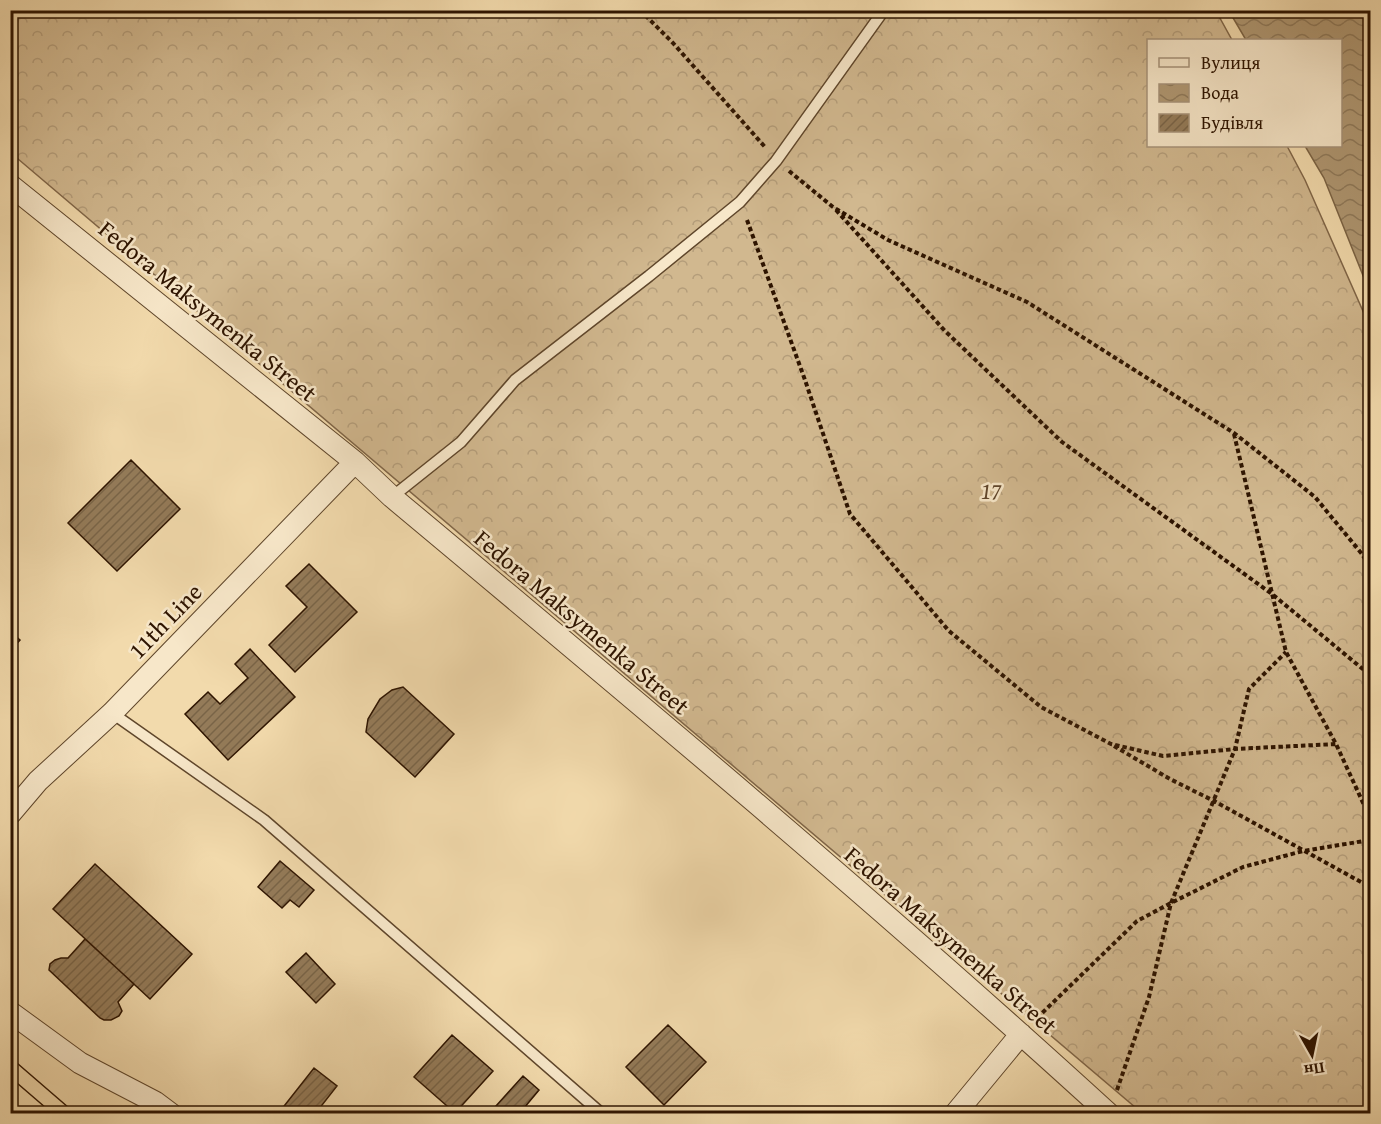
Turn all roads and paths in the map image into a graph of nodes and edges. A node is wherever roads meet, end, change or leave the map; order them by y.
1 (640, 10) edge
2 (884, 10) edge
3 (776, 160) junction
4 (10, 185) edge
5 (740, 202) junction
6 (833, 207) junction
7 (1234, 433) junction
8 (355, 462) junction
9 (392, 497) junction
10 (1371, 567) edge
11 (1272, 594) junction
12 (1286, 652) junction
13 (1371, 675) edge
14 (111, 713) junction
15 (1111, 744) junction
16 (1335, 744) junction
17 (1235, 749) junction
18 (1214, 801) junction
19 (10, 814) edge
20 (1371, 818) edge
21 (1371, 840) edge
22 (1304, 851) junction
23 (1371, 887) edge
24 (1171, 903) junction
25 (10, 1012) edge
26 (1021, 1034) junction
27 (171, 1113) edge
28 (602, 1113) edge
29 (955, 1113) edge
30 (1109, 1113) edge

1 - 3 path
2 - 3 lane
3 - 5 lane
3 - 6 path
4 - 8 street, Fedora Maksymenka Street
5 - 9 lane
5 - 15 path
6 - 7 path
6 - 11 path
7 - 10 path
7 - 11 path
8 - 9 street, Fedora Maksymenka Street
8 - 14 street, 11th Line
9 - 26 street, Fedora Maksymenka Street
11 - 12 path
11 - 13 path
12 - 16 path
12 - 17 path
14 - 19 street, 11th Line
14 - 28 lane
15 - 17 path
15 - 18 path
16 - 17 path
16 - 20 path
17 - 18 path
18 - 22 path
18 - 24 path
21 - 22 path
22 - 23 path
22 - 24 path
24 - 26 path
24 - 30 path
25 - 27 street
26 - 29 street
26 - 30 street, Fedora Maksymenka Street

